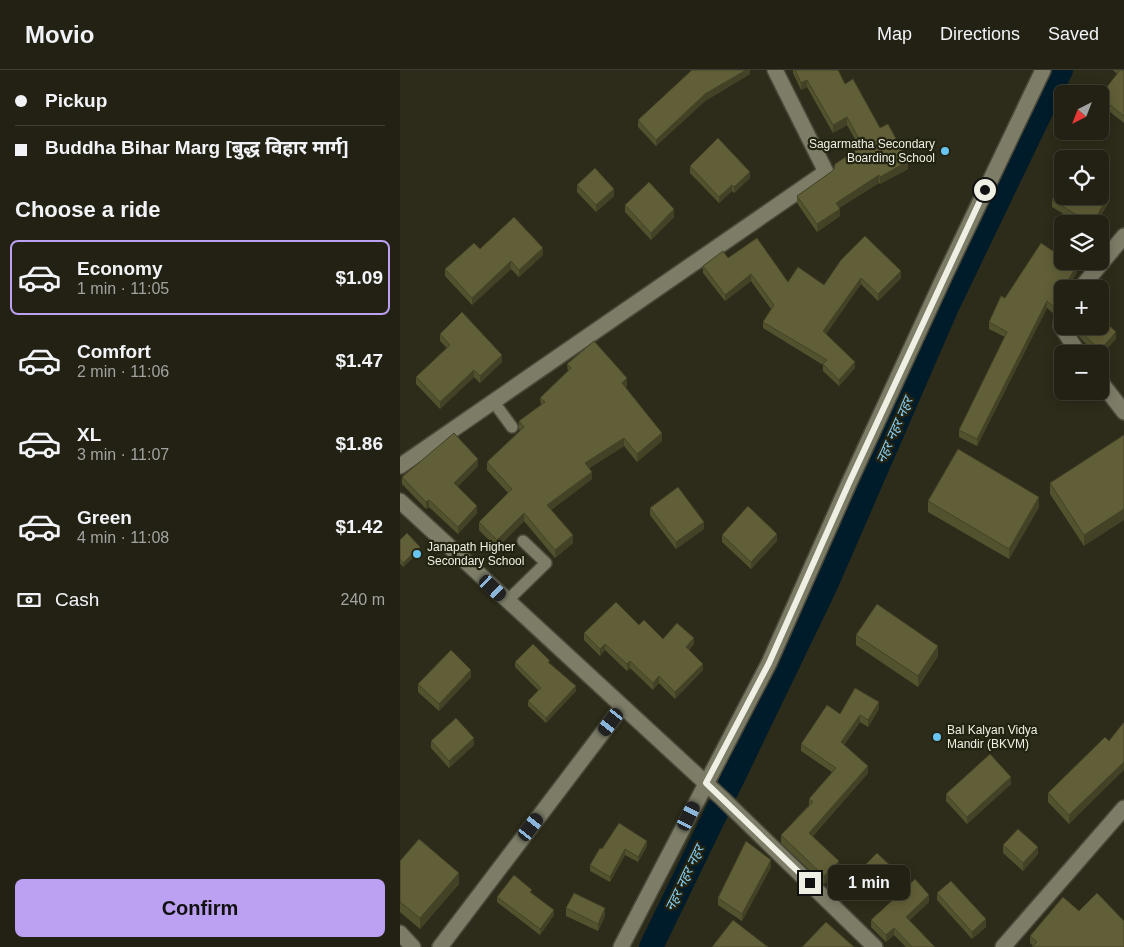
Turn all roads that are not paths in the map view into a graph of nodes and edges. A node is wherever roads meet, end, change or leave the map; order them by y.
1 (775, 70) edge
2 (1043, 70) edge
3 (1124, 236) edge
4 (1087, 280) edge
5 (1109, 393) edge
6 (493, 401) junction
7 (1124, 412) edge
8 (512, 427) dead end
9 (400, 466) edge
10 (400, 501) edge
11 (523, 541) dead end
12 (507, 601) junction
13 (622, 706) junction
14 (706, 783) junction
15 (1124, 808) edge
16 (400, 933) edge
17 (413, 947) edge
18 (440, 947) edge
19 (621, 947) edge
20 (875, 947) edge
21 (1003, 947) edge

1 - 6 street
2 - 14 street
3 - 4 street
5 - 7 street
6 - 8 lane
6 - 9 street
10 - 12 street
11 - 12 lane
12 - 13 street
13 - 14 street
13 - 18 street
14 - 19 street
14 - 20 street
15 - 21 street
16 - 17 street

